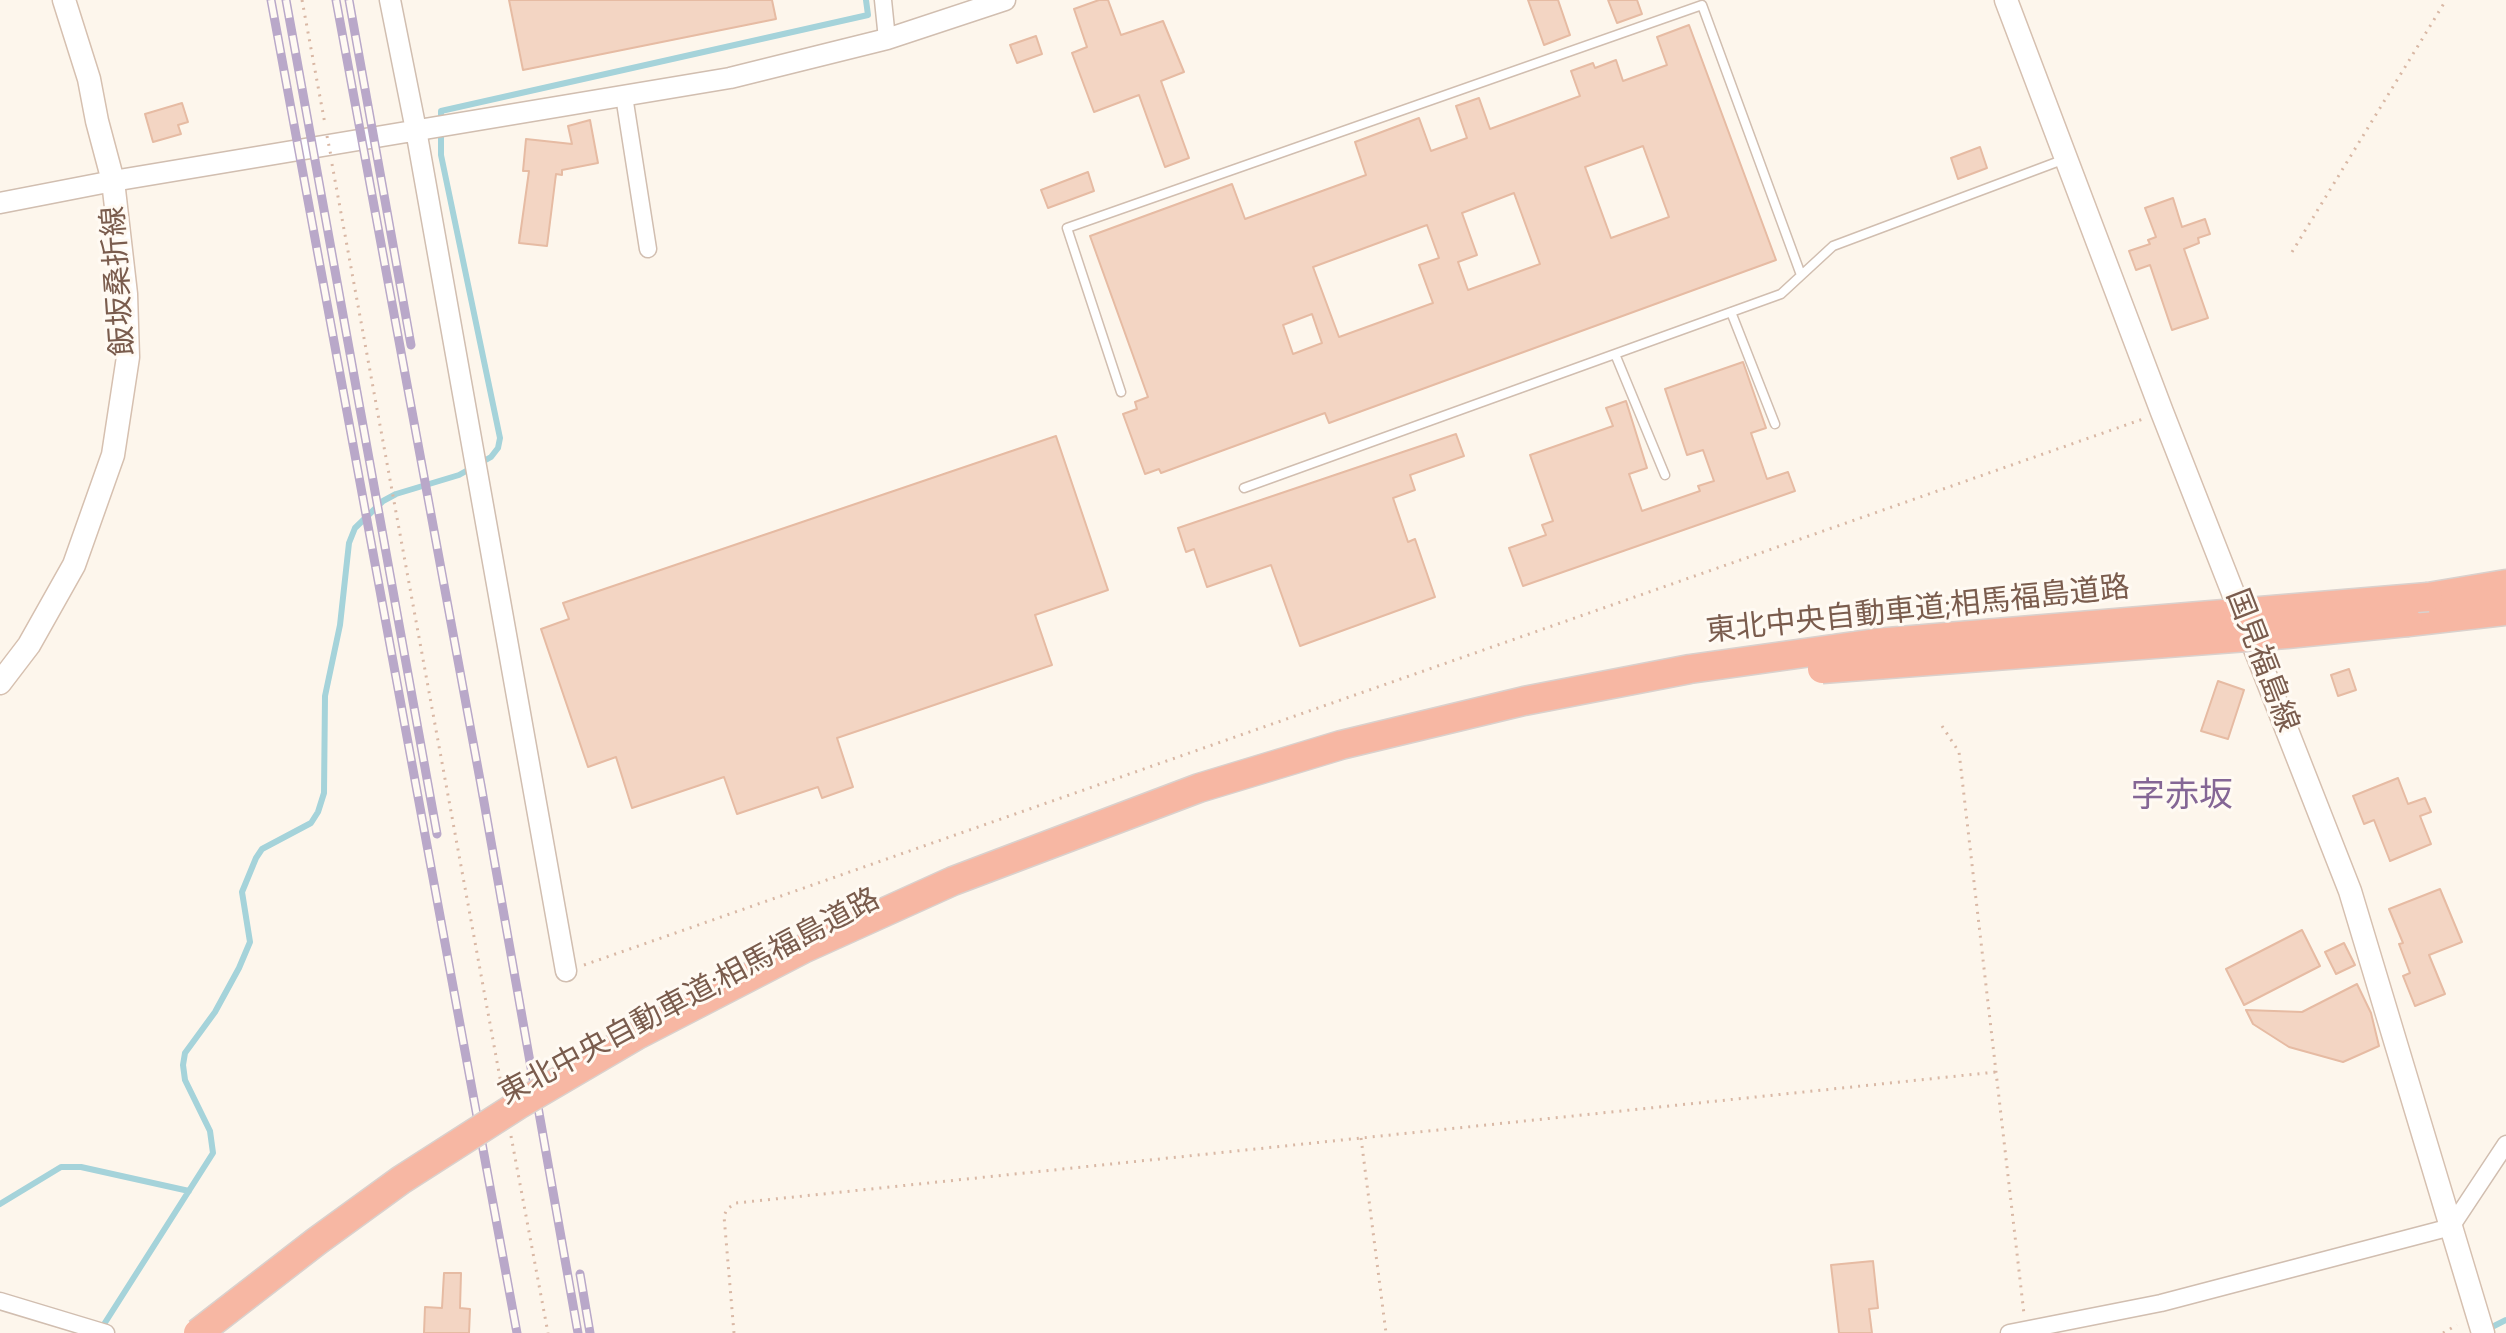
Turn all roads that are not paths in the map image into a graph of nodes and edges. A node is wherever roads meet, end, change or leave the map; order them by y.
1 (64, 0) edge
2 (390, 0) edge
3 (883, 0) edge
4 (1005, 0) edge
5 (2006, 0) edge
6 (1702, 2) edge
7 (887, 39) junction
8 (624, 96) junction
9 (416, 130) junction
10 (2066, 158) junction
11 (113, 181) junction
12 (0, 203) edge
13 (648, 249) dead end
14 (1801, 275) junction
15 (1731, 312) junction
16 (1615, 354) junction
17 (1121, 392) dead end
18 (1775, 424) dead end
19 (1665, 475) dead end
20 (1244, 488) dead end
21 (2506, 586) edge
22 (2506, 611) edge
23 (2408, 622) junction
24 (2506, 624) edge
25 (0, 683) edge
26 (566, 971) road end
27 (2506, 1144) edge
28 (2451, 1227) junction
29 (0, 1301) edge
30 (2482, 1327) edge
31 (2017, 1331) edge
32 (105, 1333) edge
33 (198, 1333) edge
34 (226, 1333) edge

1 - 11 main road, 飯坂桑折線
2 - 9 street
3 - 7 street
4 - 7 street
5 - 10 main road, 国見福島線
6 - 14 lane
6 - 17 lane
7 - 8 street
8 - 9 street
8 - 13 street
9 - 11 street
9 - 26 street
10 - 14 lane
10 - 28 main road, 国見福島線
11 - 12 street
11 - 25 main road, 飯坂桑折線
14 - 15 lane
15 - 16 lane
15 - 18 lane
16 - 19 lane
16 - 20 lane
21 - 33 highway, 東北中央自動車道;相馬福島道路, bridge
22 - 23 highway, 東北中央自動車道;相馬福島道路
23 - 24 highway
23 - 34 highway, 東北中央自動車道;相馬福島道路, bridge
27 - 28 street
28 - 30 main road, 国見福島線
28 - 31 street
29 - 32 street

